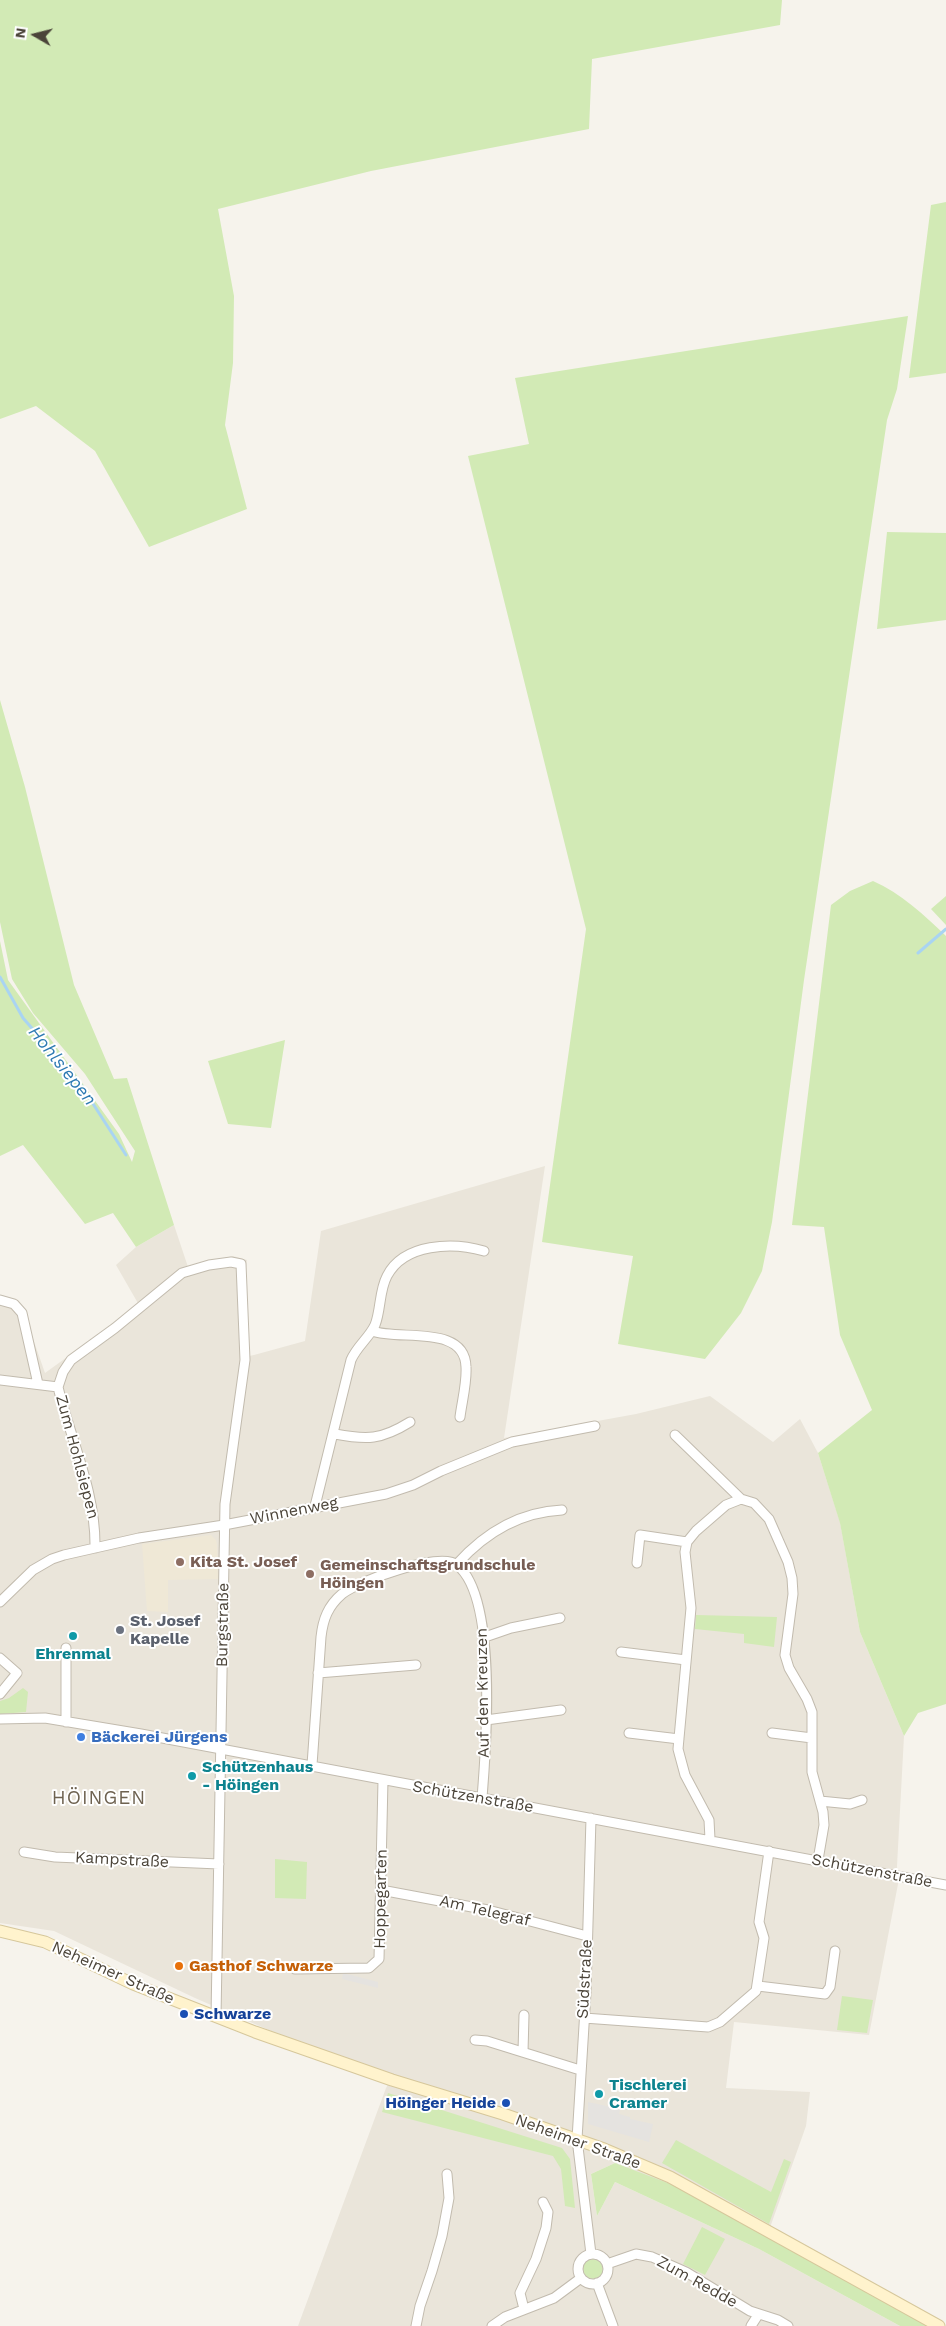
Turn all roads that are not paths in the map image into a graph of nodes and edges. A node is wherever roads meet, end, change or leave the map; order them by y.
1 (484, 1251) dead end
2 (182, 1273) joint
3 (0, 1300) edge
4 (372, 1331) junction
5 (0, 1380) edge
6 (38, 1384) junction
7 (58, 1387) junction
8 (460, 1417) dead end
9 (410, 1422) dead end
10 (595, 1426) dead end
11 (335, 1434) junction
12 (675, 1435) dead end
13 (741, 1499) junction
14 (315, 1506) junction
15 (562, 1510) dead end
16 (224, 1525) junction
17 (687, 1542) junction
18 (95, 1548) junction
19 (637, 1563) dead end
20 (457, 1564) junction
21 (0, 1602) edge
22 (560, 1618) dead end
23 (485, 1637) junction
24 (66, 1648) dead end
25 (622, 1652) dead end
26 (0, 1658) edge
27 (686, 1660) junction
28 (416, 1665) dead end
29 (318, 1673) junction
30 (0, 1694) edge
31 (561, 1710) dead end
32 (0, 1720) edge
33 (486, 1720) junction
34 (66, 1722) junction
35 (629, 1733) dead end
36 (772, 1733) dead end
37 (812, 1738) junction
38 (679, 1739) junction
39 (220, 1749) junction
40 (312, 1765) junction
41 (383, 1780) junction
42 (482, 1798) junction
43 (820, 1800) junction
44 (862, 1800) dead end
45 (591, 1818) junction
46 (710, 1839) junction
47 (769, 1850) junction
48 (24, 1852) dead end
49 (818, 1860) junction
50 (220, 1864) junction
51 (946, 1885) edge
52 (382, 1890) junction
53 (0, 1931) edge
54 (587, 1936) junction
55 (835, 1951) dead end
56 (295, 1969) dead end
57 (758, 1986) junction
58 (524, 2016) dead end
59 (216, 2017) junction
60 (584, 2018) junction
61 (475, 2040) dead end
62 (523, 2052) junction
63 (580, 2070) junction
64 (577, 2138) junction
65 (447, 2174) dead end
66 (543, 2202) dead end
67 (591, 2254) junction
68 (607, 2264) junction
69 (581, 2278) junction
70 (597, 2283) junction
71 (524, 2309) junction
72 (758, 2315) junction
73 (416, 2326) edge
74 (492, 2326) edge
75 (613, 2326) edge
76 (751, 2326) edge
77 (788, 2326) edge
78 (939, 2326) edge

1 - 4 street
2 - 7 street, Zum Hohlsiepen
2 - 16 street, Burgstraße
3 - 6 street
4 - 8 street
4 - 11 street
5 - 6 street
6 - 7 street
7 - 18 street, Zum Hohlsiepen
9 - 11 street
10 - 14 street, Winnenweg
11 - 14 street
12 - 13 street
13 - 17 street
13 - 37 street
14 - 16 street, Winnenweg
15 - 20 street
16 - 18 street, Winnenweg
16 - 39 street, Burgstraße
17 - 19 street
17 - 27 street
18 - 21 street, Winnenweg
20 - 23 street, Auf den Kreuzen
20 - 29 street
22 - 23 street
23 - 33 street, Auf den Kreuzen
24 - 34 street
25 - 27 street
26 - 30 street
27 - 38 street
28 - 29 street
29 - 40 street
31 - 33 street
32 - 34 street, Schützenstraße
33 - 42 street, Auf den Kreuzen
34 - 39 street, Schützenstraße
35 - 38 street
36 - 37 street
37 - 43 street
38 - 46 street
39 - 40 street, Schützenstraße
39 - 50 street, Burgstraße
40 - 41 street, Schützenstraße
41 - 42 street, Schützenstraße
41 - 52 street, Hoppegarten
42 - 45 street, Schützenstraße
43 - 44 street
43 - 49 street
45 - 46 street, Schützenstraße
45 - 54 street, Südstraße
46 - 47 street, Schützenstraße
47 - 49 street, Schützenstraße
47 - 57 street
48 - 50 street, Kampstraße
49 - 51 street, Schützenstraße
50 - 59 street, Burgstraße
52 - 54 street, Am Telegraf
52 - 56 street, Hoppegarten
53 - 59 main road, Neheimer Straße
54 - 60 street, Südstraße
55 - 57 street
57 - 60 street
58 - 62 street
59 - 64 main road, Neheimer Straße
60 - 63 street, Südstraße
61 - 62 street
62 - 63 street
63 - 64 street, Südstraße
64 - 67 street, Südstraße
64 - 78 main road, Neheimer Straße
65 - 73 street
66 - 71 street
67 - 68 street
67 - 69 street
68 - 70 street
68 - 72 street, Zum Redde
69 - 70 street
69 - 71 street
70 - 75 street
71 - 74 street
72 - 76 street
72 - 77 street, Zum Redde

